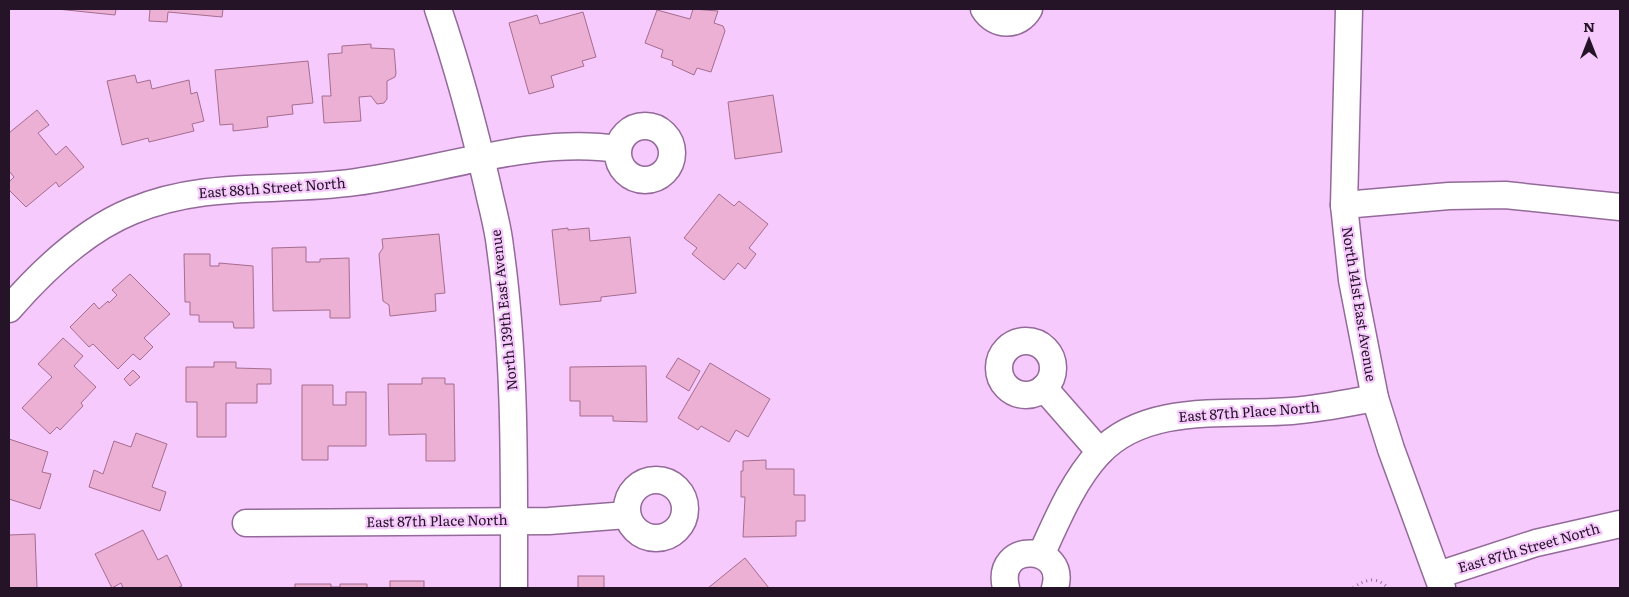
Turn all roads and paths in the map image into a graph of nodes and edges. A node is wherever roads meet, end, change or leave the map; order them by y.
1 (438, 9) edge
2 (984, 9) edge
3 (1029, 9) edge
4 (1349, 9) edge
5 (618, 149) dead end
6 (481, 159) junction
7 (1344, 205) junction
8 (1620, 207) edge
9 (11, 303) edge
10 (1044, 388) dead end
11 (1375, 398) junction
12 (1100, 452) junction
13 (627, 515) dead end
14 (514, 521) junction
15 (246, 523) dead end
16 (1620, 524) edge
17 (1041, 555) junction
18 (1440, 581) edge
19 (514, 588) edge
20 (1006, 588) edge
21 (1055, 588) edge
22 (1353, 588) edge
23 (1388, 588) edge

1 - 6 street, North 139th East Avenue
2 - 3 street
4 - 7 street, North 141st East Avenue
5 - 6 street, East 88th Street North
6 - 9 street, East 88th Street North
6 - 14 street, North 139th East Avenue
7 - 8 street
7 - 11 street, North 141st East Avenue
10 - 12 street
11 - 12 street, East 87th Place North
11 - 18 street, North 141st East Avenue
12 - 17 street, East 87th Place North
13 - 14 street, East 87th Place North
14 - 15 street, East 87th Place North
14 - 19 street, North 139th East Avenue
16 - 18 street, East 87th Street North
17 - 20 street
17 - 21 street
22 - 23 path

